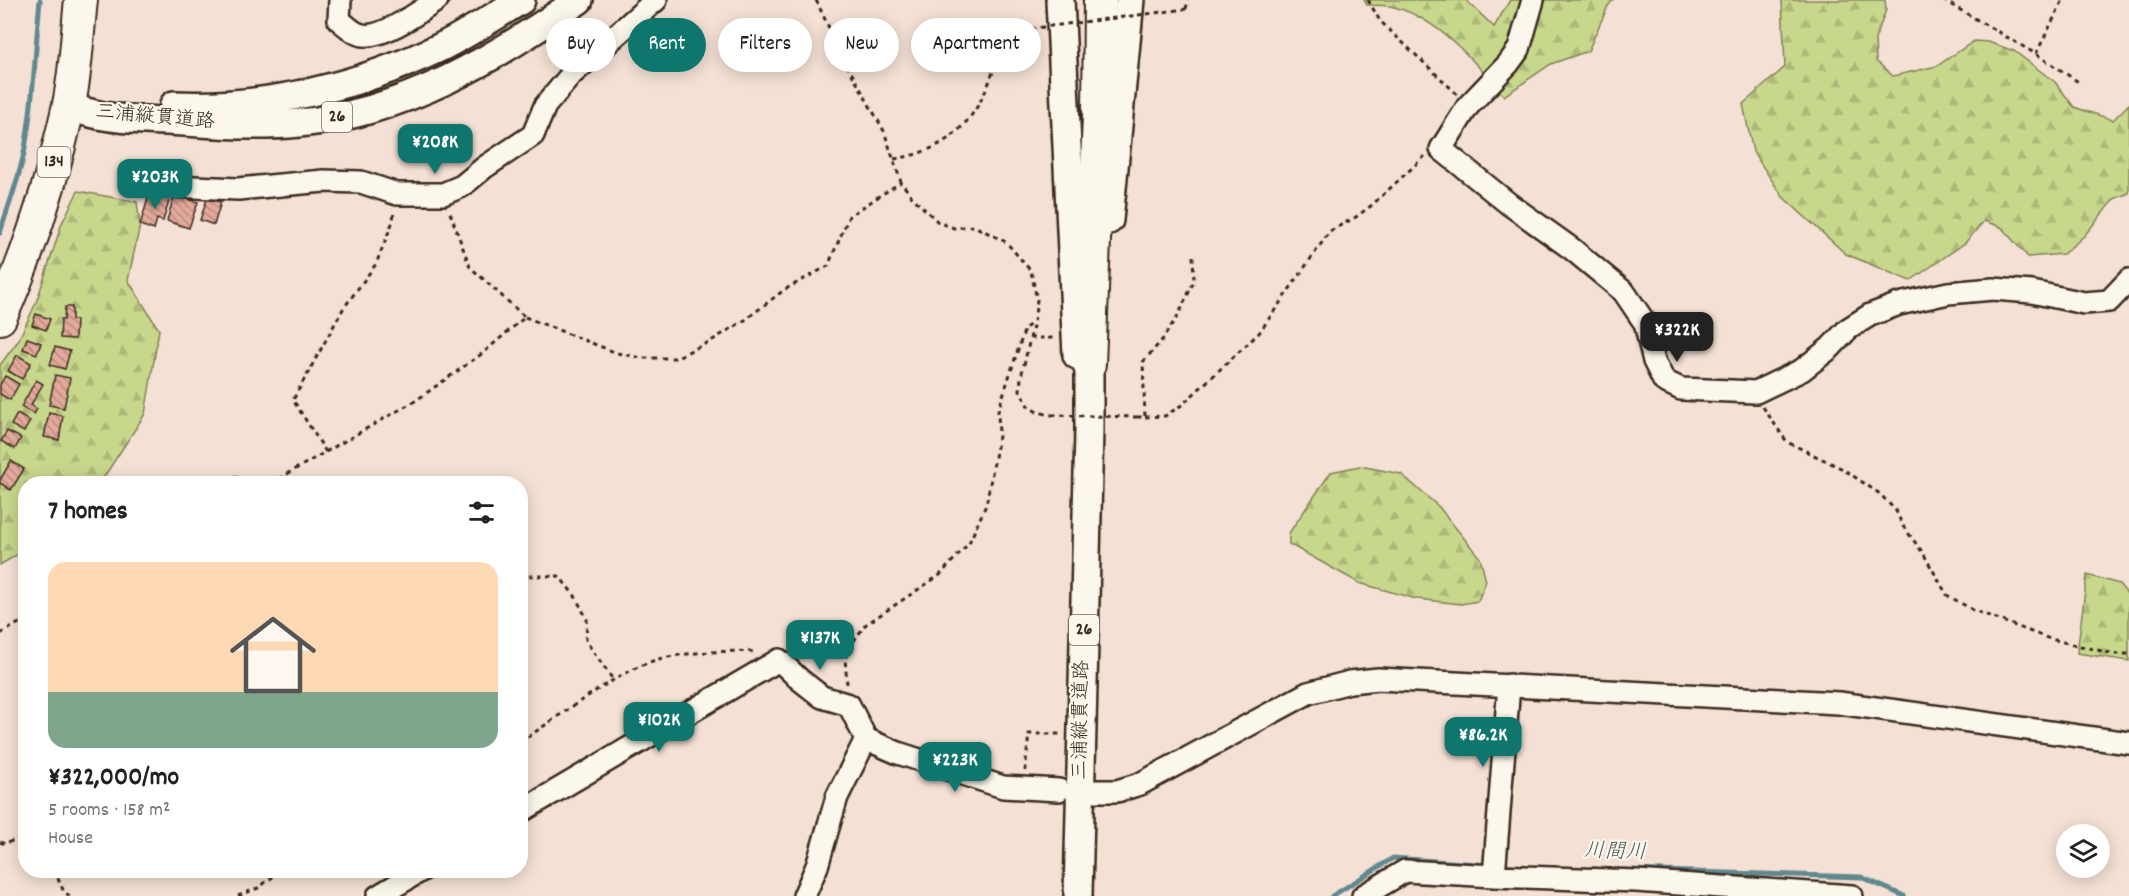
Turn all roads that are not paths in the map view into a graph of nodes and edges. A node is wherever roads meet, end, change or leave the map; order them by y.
1 (81, 0) edge
2 (340, 0) edge
3 (437, 0) edge
4 (521, 0) edge
5 (579, 0) edge
6 (656, 0) edge
7 (1060, 0) edge
8 (1089, 0) edge
9 (1100, 0) edge
10 (1130, 0) edge
11 (1533, 0) edge
12 (68, 107) junction
13 (1093, 116) junction
14 (150, 185) dead end
15 (2129, 280) edge
16 (0, 318) edge
17 (1089, 364) joint
18 (1089, 430) junction
19 (1088, 461) junction
20 (1509, 685) junction
21 (866, 739) junction
22 (2129, 743) edge
23 (1059, 790) dead end
24 (1096, 791) dead end
25 (528, 807) edge
26 (1495, 867) junction
27 (408, 878) edge
28 (378, 896) edge
29 (804, 896) edge
30 (1078, 896) edge
31 (1363, 896) edge
32 (1852, 896) edge

1 - 12 highway, 134
2 - 3 street
4 - 12 main road, 三浦縦貫道路 / 26
5 - 12 main road, 三浦縦貫道路 / 26
6 - 14 street
7 - 19 main road, 26
8 - 13 highway, 26
9 - 13 highway, 26
10 - 18 main road
11 - 15 street
12 - 16 highway, 134
13 - 17 highway, 26
17 - 18 main road, 三浦縦貫道路 / 26
18 - 19 main road, 三浦縦貫道路 / 26
19 - 30 main road, 三浦縦貫道路 / 26
20 - 22 street
20 - 24 street
20 - 26 street
21 - 23 street
21 - 25 street
21 - 29 street
26 - 31 street
26 - 32 street
27 - 28 street

